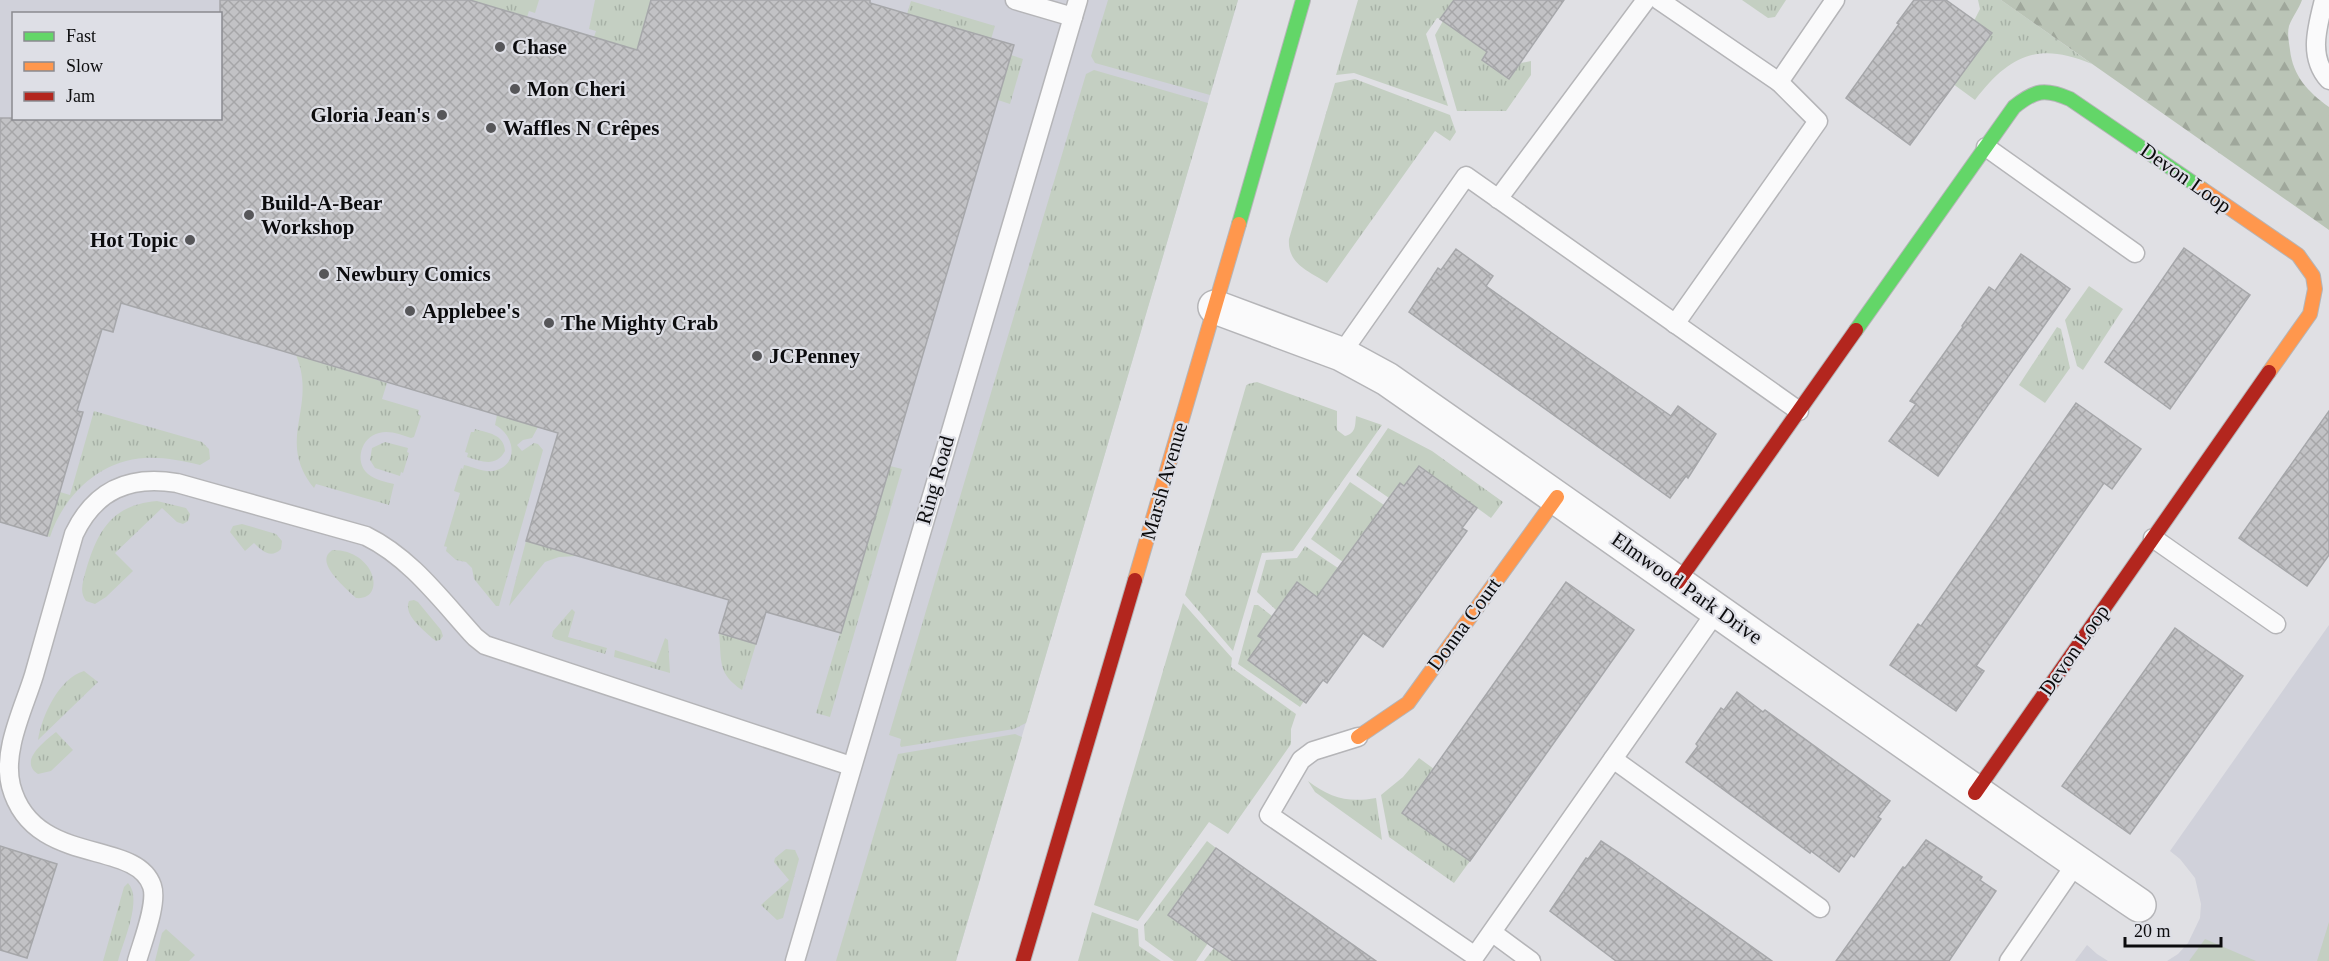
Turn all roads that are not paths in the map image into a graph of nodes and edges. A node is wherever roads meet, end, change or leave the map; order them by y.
1 (1015, 0) edge
2 (1303, 0) edge
3 (1646, 0) edge
4 (1659, 0) edge
5 (1835, 0) edge
6 (2324, 0) edge
7 (1075, 9) edge
8 (2329, 80) edge
9 (1779, 82) junction
10 (1986, 147) junction
11 (1498, 199) junction
12 (2135, 253) dead end
13 (1215, 307) junction
14 (1675, 324) junction
15 (1341, 354) junction
16 (1799, 411) junction
17 (1557, 497) junction
18 (2152, 538) junction
19 (1678, 582) junction
20 (1718, 609) junction
21 (2276, 624) dead end
22 (1358, 737) joint
23 (1613, 759) junction
24 (851, 766) junction
25 (1975, 793) junction
26 (2077, 862) junction
27 (2139, 905) dead end
28 (1820, 908) dead end
29 (1492, 933) junction
30 (136, 961) edge
31 (795, 961) edge
32 (1023, 961) edge
33 (1531, 961) edge
34 (2009, 961) edge

1 - 7 lane
2 - 13 street, Marsh Avenue
3 - 11 lane
4 - 9 lane
5 - 9 lane
6 - 8 lane
7 - 24 lane, Ring Road
9 - 14 lane
10 - 12 lane
10 - 16 street, Devon Loop
10 - 18 street, Devon Loop
11 - 14 lane
11 - 15 lane
13 - 15 street, Elmwood Park Drive
13 - 32 street, Marsh Avenue
14 - 16 lane
15 - 17 street, Elmwood Park Drive
16 - 19 street, Devon Loop
17 - 19 street, Elmwood Park Drive
17 - 22 street, Donna Court
18 - 21 lane
18 - 25 street, Devon Loop
19 - 20 street, Elmwood Park Drive
20 - 23 lane
20 - 25 street, Elmwood Park Drive
22 - 29 lane
23 - 28 lane
23 - 29 lane
24 - 30 lane
24 - 31 lane, Ring Road
25 - 26 street, Elmwood Park Drive
26 - 27 street, Elmwood Park Drive
26 - 34 lane
29 - 33 lane

